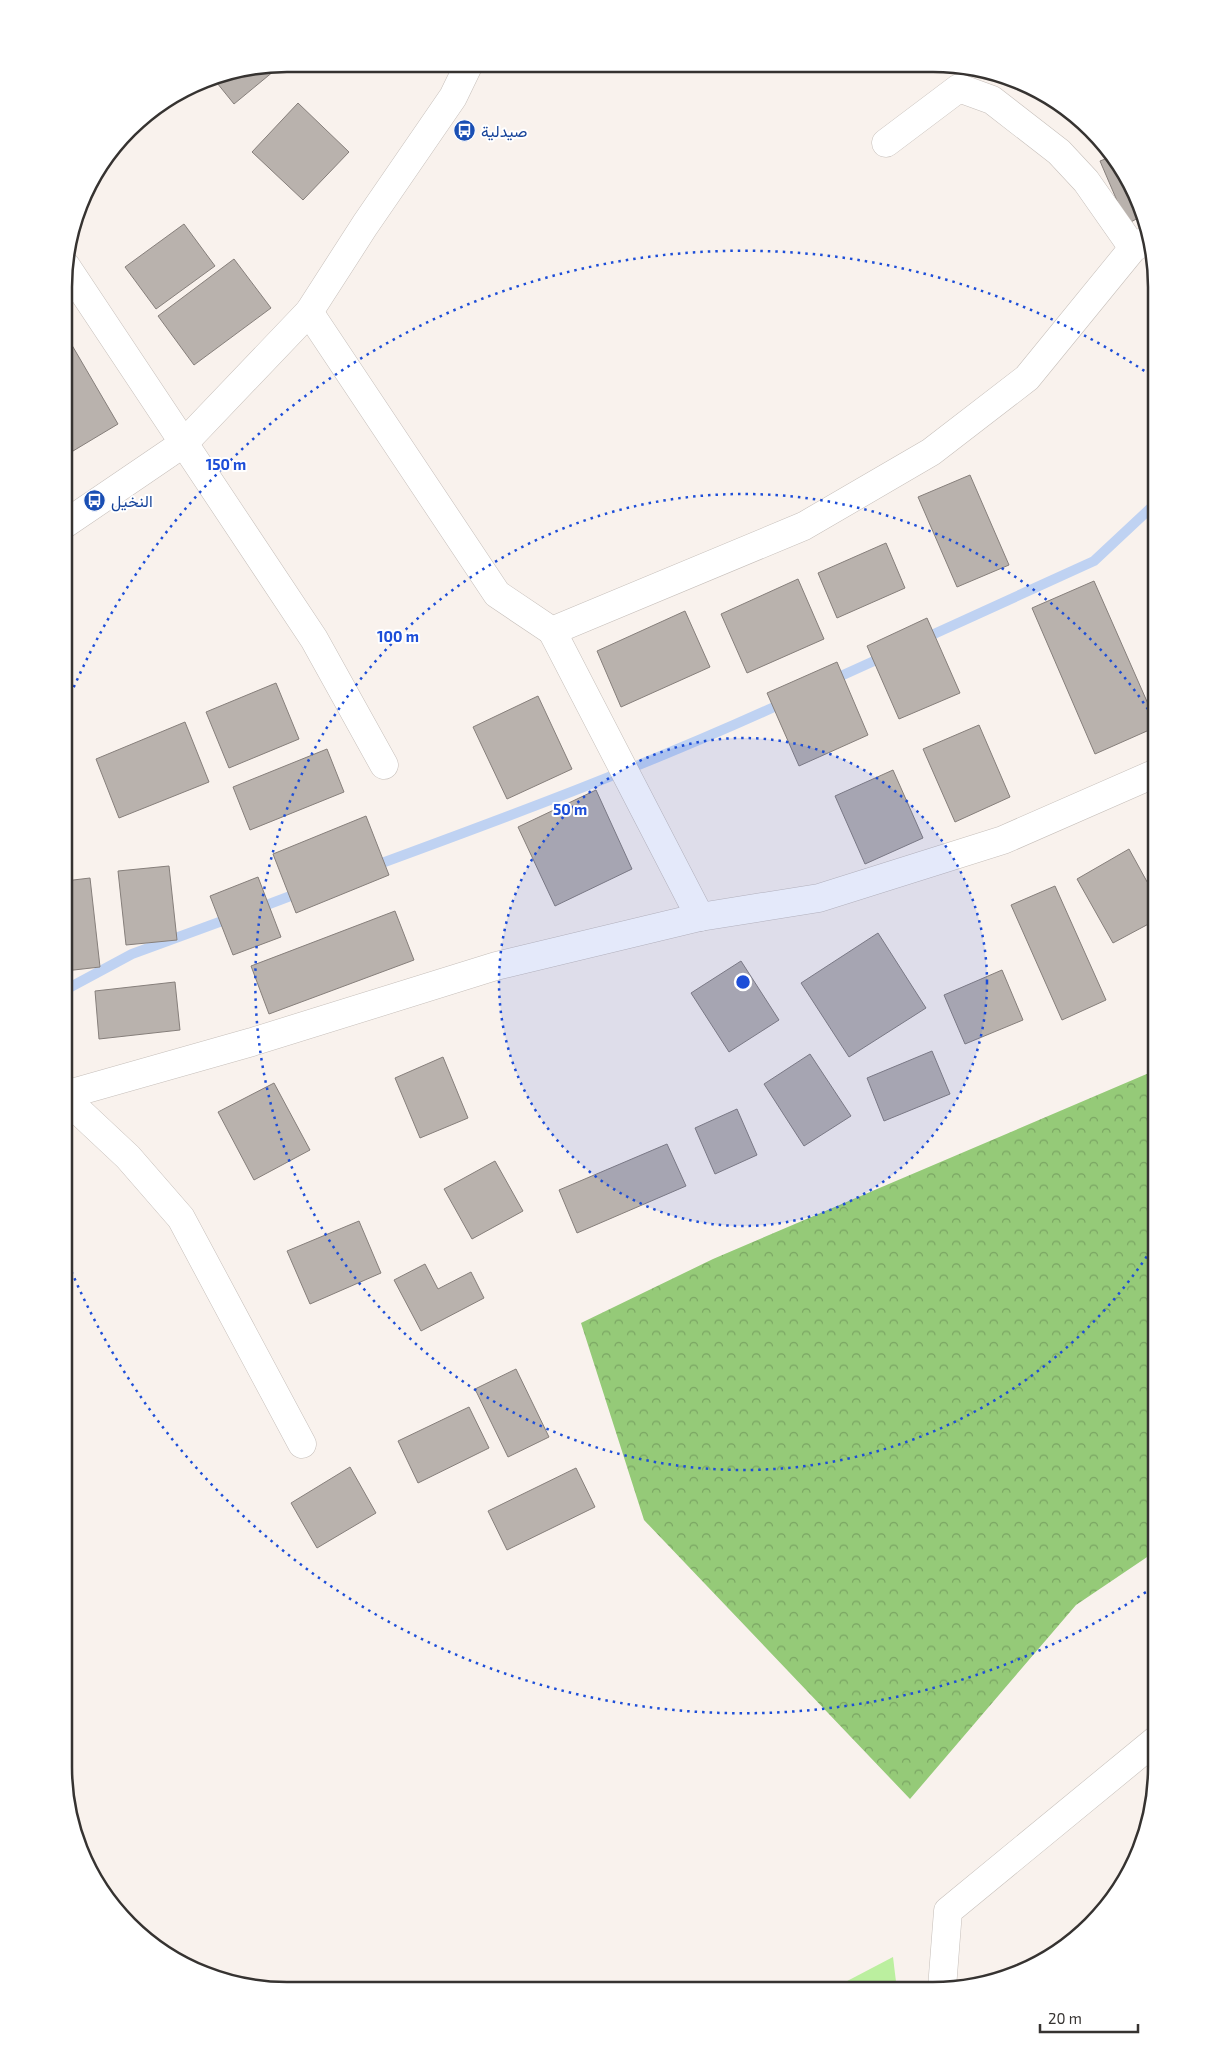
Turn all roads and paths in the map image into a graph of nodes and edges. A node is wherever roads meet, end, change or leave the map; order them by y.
1 (465, 72) edge
2 (886, 144) dead end
3 (1140, 244) edge
4 (73, 276) edge
5 (309, 312) junction
6 (184, 443) junction
7 (72, 519) edge
8 (552, 631) junction
9 (384, 765) dead end
10 (1148, 777) edge
11 (700, 917) junction
12 (72, 1095) edge
13 (72, 1104) edge
14 (302, 1444) dead end
15 (1148, 1747) edge
16 (943, 1981) edge

1 - 5 street
2 - 3 street
3 - 8 street
4 - 6 street
5 - 6 street
5 - 8 street
6 - 7 street
6 - 9 street
8 - 11 street
10 - 11 street
11 - 12 street
13 - 14 street
15 - 16 street

